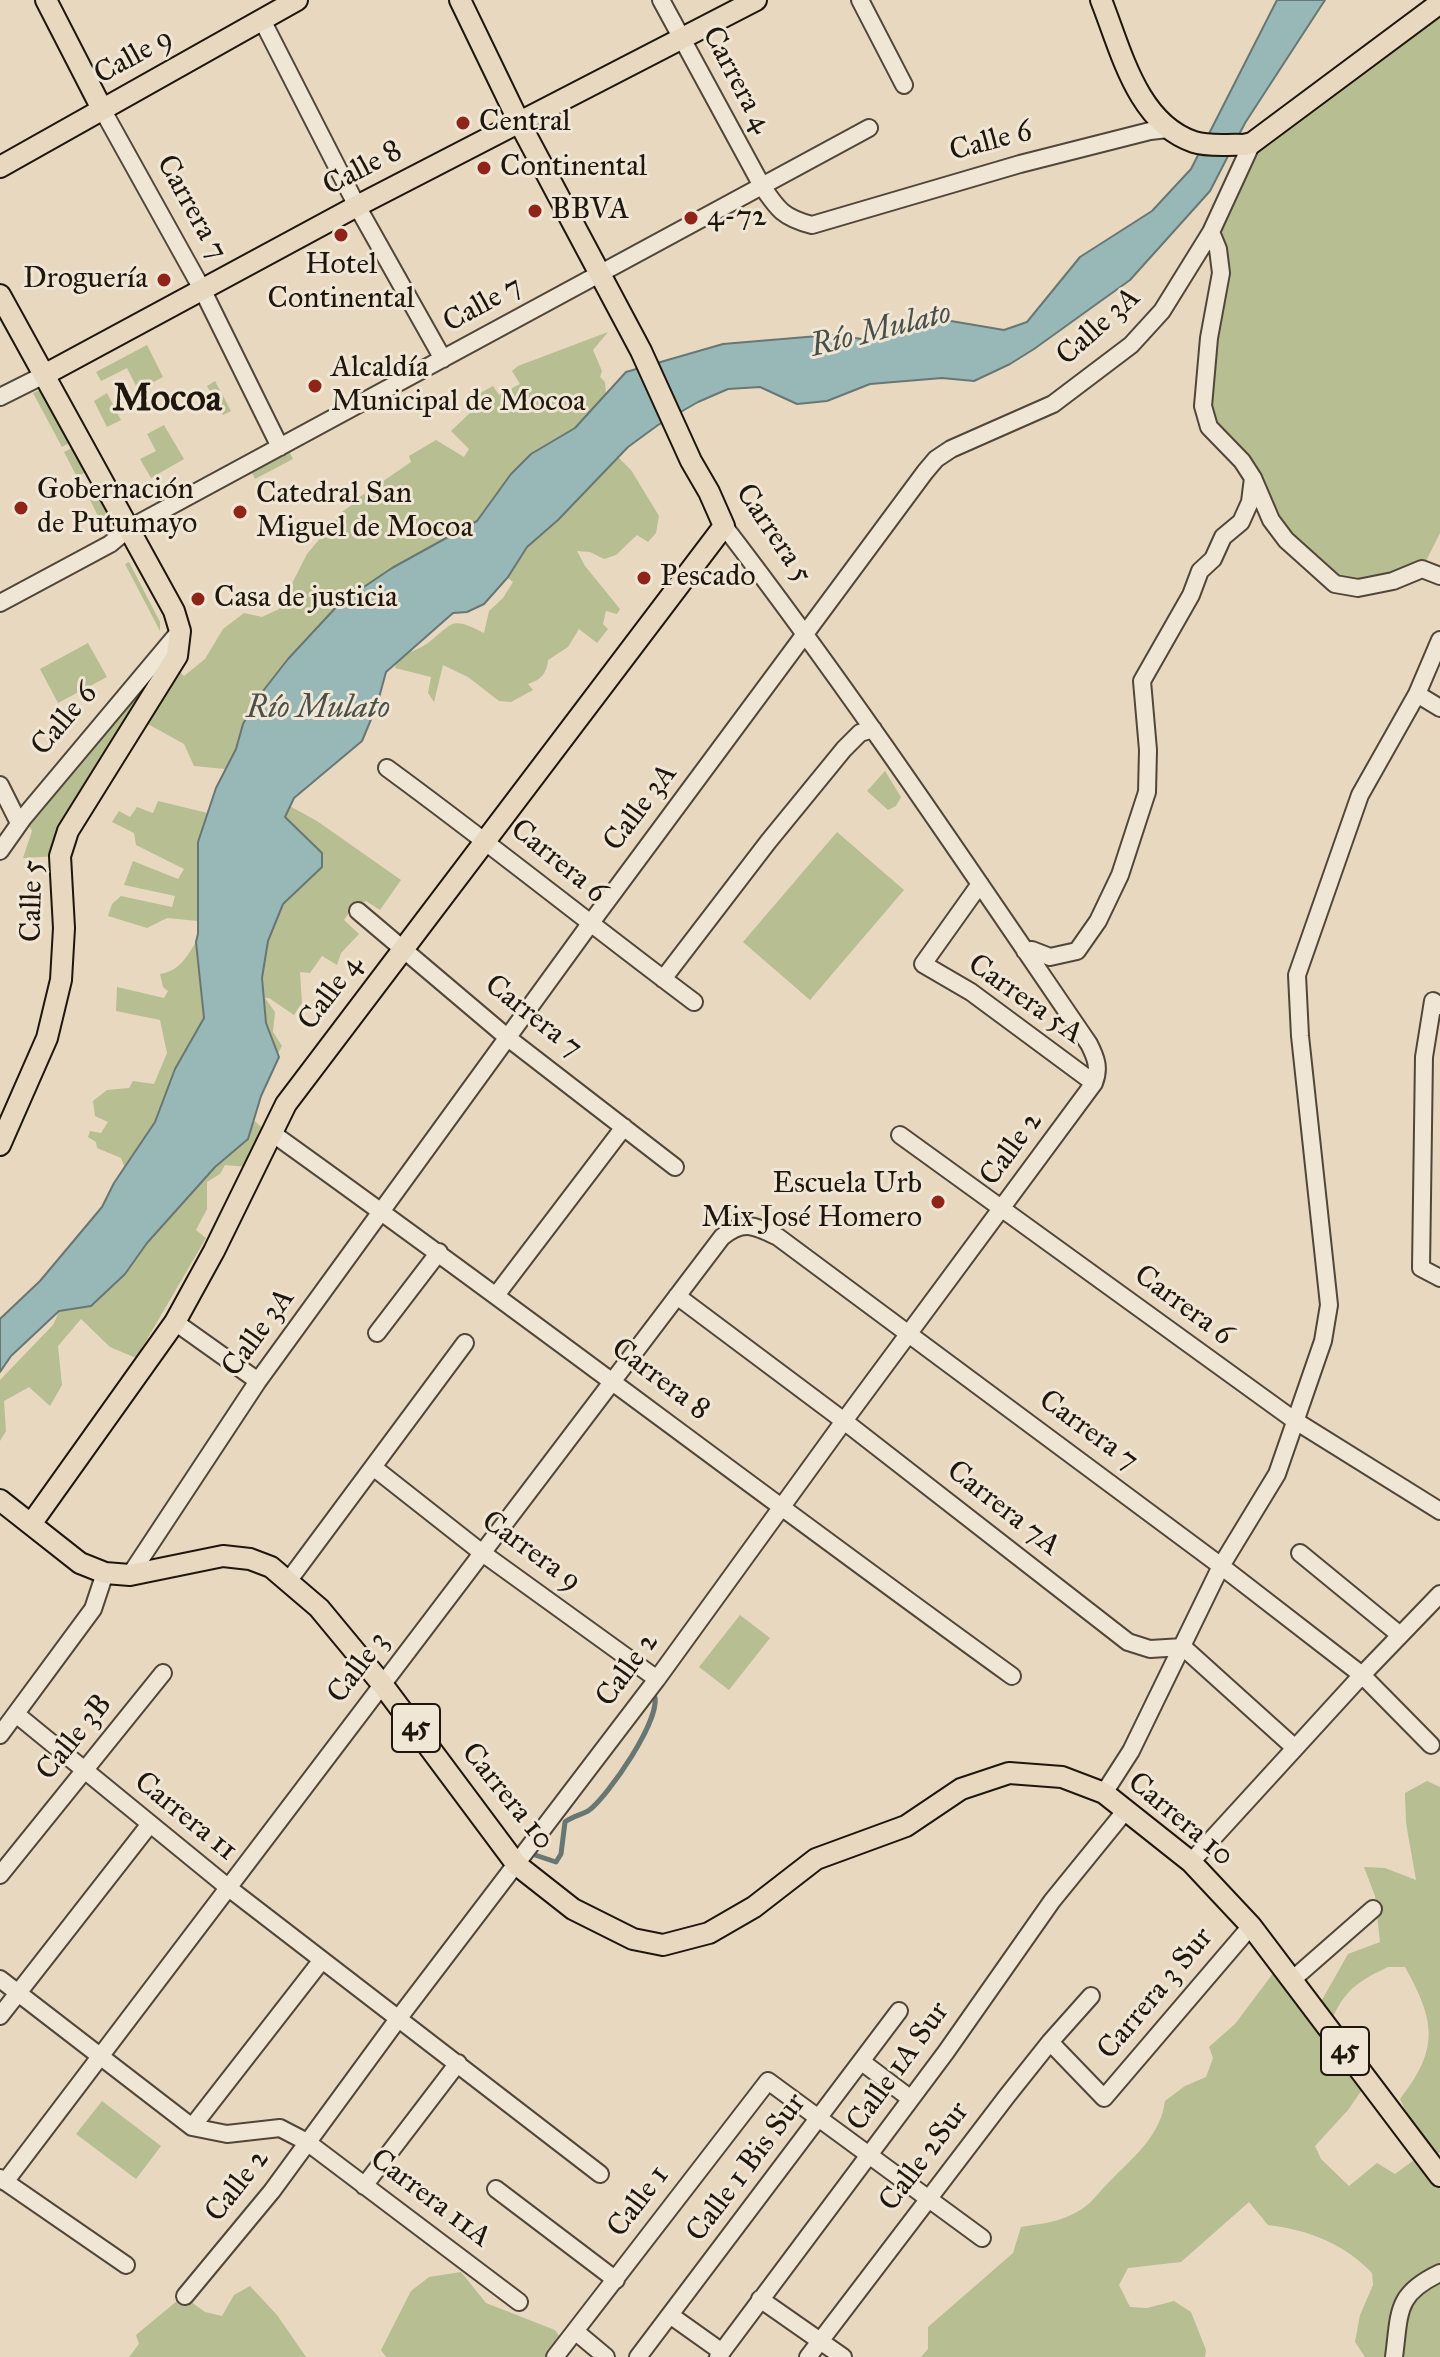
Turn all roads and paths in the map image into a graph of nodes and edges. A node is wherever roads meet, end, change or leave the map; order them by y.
1 (46, 0) edge
2 (297, 0) edge
3 (460, 0) edge
4 (661, 0) edge
5 (756, 0) edge
6 (860, 0) edge
7 (1101, 0) edge
8 (1440, 3) edge
9 (262, 20) junction
10 (682, 38) junction
11 (904, 85) dead end
12 (102, 109) junction
13 (519, 122) junction
14 (869, 128) dead end
15 (1168, 129) junction
16 (1248, 144) junction
17 (0, 167) edge
18 (762, 186) junction
19 (357, 206) junction
20 (1211, 232) junction
21 (598, 273) junction
22 (202, 289) junction
23 (0, 295) edge
24 (443, 359) junction
25 (44, 375) junction
26 (0, 397) edge
27 (280, 447) junction
28 (1253, 478) junction
29 (724, 526) junction
30 (128, 529) junction
31 (1440, 576) edge
32 (0, 603) edge
33 (180, 631) junction
34 (806, 634) junction
35 (1440, 640) edge
36 (1417, 694) junction
37 (1440, 708) edge
38 (873, 729) junction
39 (387, 768) dead end
40 (0, 785) edge
41 (19, 823) junction
42 (485, 839) junction
43 (0, 851) edge
44 (980, 884) junction
45 (358, 911) dead end
46 (590, 924) junction
47 (402, 949) junction
48 (1025, 951) junction
49 (663, 979) junction
50 (694, 1002) dead end
51 (1440, 1006) edge
52 (508, 1038) junction
53 (1096, 1075) junction
54 (624, 1127) junction
55 (272, 1133) junction
56 (900, 1135) dead end
57 (0, 1145) edge
58 (675, 1167) dead end
59 (382, 1211) junction
60 (1001, 1211) junction
61 (778, 1237) joint
62 (439, 1252) junction
63 (1439, 1275) edge
64 (497, 1294) junction
65 (677, 1296) junction
66 (175, 1322) junction
67 (377, 1333) dead end
68 (907, 1335) junction
69 (465, 1343) dead end
70 (258, 1381) junction
71 (612, 1381) junction
72 (1294, 1420) junction
73 (844, 1421) junction
74 (373, 1467) junction
75 (0, 1500) edge
76 (780, 1508) junction
77 (1440, 1511) edge
78 (31, 1524) junction
79 (481, 1552) junction
80 (1300, 1553) dead end
81 (1221, 1566) junction
82 (105, 1573) junction
83 (130, 1575) junction
84 (289, 1580) junction
85 (1440, 1594) edge
86 (1400, 1635) junction
87 (1183, 1647) junction
88 (163, 1673) dead end
89 (1362, 1675) junction
90 (1012, 1676) dead end
91 (657, 1679) junction
92 (382, 1684) junction
93 (16, 1714) junction
94 (0, 1735) edge
95 (1431, 1745) dead end
96 (1295, 1748) junction
97 (84, 1771) junction
98 (1104, 1793) junction
99 (1126, 1810) junction
100 (150, 1824) junction
101 (1191, 1862) junction
102 (517, 1865) junction
103 (0, 1875) edge
104 (230, 1889) junction
105 (1373, 1909) dead end
106 (1251, 1926) junction
107 (322, 1960) junction
108 (0, 1979) edge
109 (1292, 1980) junction
110 (20, 1994) junction
111 (1091, 1996) dead end
112 (899, 2011) dead end
113 (0, 2016) edge
114 (398, 2019) junction
115 (1050, 2042) junction
116 (101, 2058) junction
117 (862, 2062) junction
118 (458, 2063) junction
119 (911, 2099) junction
120 (819, 2120) junction
121 (192, 2127) junction
122 (307, 2142) junction
123 (869, 2154) junction
124 (600, 2174) dead end
125 (1440, 2176) edge
126 (3, 2180) edge
127 (364, 2186) junction
128 (496, 2189) dead end
129 (929, 2198) junction
130 (982, 2238) dead end
131 (126, 2265) dead end
132 (1440, 2273) edge
133 (616, 2280) junction
134 (185, 2296) dead end
135 (760, 2299) junction
136 (519, 2302) dead end
137 (670, 2315) junction
138 (575, 2331) junction
139 (819, 2341) junction
140 (720, 2354) edge
141 (555, 2357) edge
142 (606, 2357) edge
143 (638, 2357) edge
144 (808, 2357) edge
145 (843, 2357) edge
146 (1394, 2357) edge

1 - 12 main road, Carrera 7
2 - 9 main road, Calle 9
3 - 13 main road, Carrera 5
4 - 10 street, Carrera 4
5 - 10 main road, Calle 8
6 - 11 street
7 - 15 main road
8 - 16 main road
9 - 12 main road, Calle 9
9 - 19 street
10 - 13 main road, Calle 8
10 - 18 street, Carrera 4
12 - 17 main road, Calle 9
12 - 22 street, Carrera 7
13 - 19 main road, Calle 8
13 - 21 main road, Carrera 5
14 - 18 street, Calle 7
15 - 16 main road
15 - 18 street, Calle 6
16 - 20 street, Calle 3A
18 - 21 street, Calle 7
19 - 22 main road, Calle 8
19 - 24 street
20 - 28 street
20 - 34 street, Calle 3A
21 - 24 street, Calle 7
21 - 29 main road, Carrera 5
22 - 25 main road, Calle 8
22 - 27 street, Carrera 7
23 - 25 main road
24 - 27 street, Calle 7
25 - 26 street, Calle 8
25 - 30 main road
27 - 30 street, Calle 7
28 - 31 street
28 - 48 street
29 - 34 street, Carrera 5
29 - 42 main road, Calle 4
30 - 32 street, Calle 7
30 - 33 main road
33 - 41 street, Calle 6
33 - 57 main road, Calle 5
34 - 38 street, Carrera 5
34 - 46 street, Calle 3A
35 - 36 street
36 - 37 street
36 - 72 street
38 - 44 street, Carrera 5
38 - 49 street
39 - 42 street, Carrera 6
40 - 41 street
41 - 43 street, Calle 6
42 - 46 street, Carrera 6
42 - 47 main road, Calle 4
44 - 48 street, Carrera 5
44 - 53 street, Carrera 5A
45 - 47 street, Carrera 7
46 - 49 street, Carrera 6
46 - 52 street, Calle 3A
47 - 52 street, Carrera 7
47 - 55 main road, Calle 4
48 - 53 street, Carrera 5
49 - 50 street, Carrera 6
51 - 63 street
52 - 54 street, Carrera 7
52 - 59 street, Calle 3A
53 - 60 street, Calle 2
54 - 58 street, Carrera 7
54 - 64 street
55 - 59 street, Carrera 8
55 - 66 main road, Calle 4
56 - 60 street, Carrera 6
59 - 62 street, Carrera 8
59 - 70 street, Calle 3A
60 - 68 street, Calle 2
60 - 72 street, Carrera 6
61 - 65 street, Calle 3
61 - 68 street, Carrera 7
62 - 64 street, Carrera 8
62 - 67 street
64 - 71 street, Carrera 8
65 - 71 street, Calle 3
65 - 73 street, Carrera 7A
66 - 70 street
66 - 78 main road, Calle 4
68 - 73 street, Calle 2
68 - 81 street, Carrera 7
69 - 74 street
70 - 83 street, Calle 3A
71 - 76 street, Carrera 8
71 - 79 street, Calle 3
72 - 77 street, Carrera 6
72 - 81 street
73 - 76 street, Calle 2
73 - 87 street, Carrera 7A
74 - 79 street, Carrera 9
74 - 84 street
75 - 78 main road, Carrera 10
76 - 90 street, Carrera 8
76 - 91 street, Calle 2
78 - 82 main road, Carrera 10 / 45
79 - 91 street, Carrera 9
79 - 92 street, Calle 3
80 - 86 street
81 - 87 street
81 - 89 street, Carrera 7
82 - 83 main road, Carrera 10 / 45
82 - 93 street
83 - 84 main road, Carrera 10 / 45
84 - 92 main road, Carrera 10 / 45
85 - 86 street
86 - 89 street
87 - 96 street
87 - 98 street
88 - 97 street, Calle 3B
89 - 95 street, Carrera 7
89 - 96 street
91 - 102 street, Calle 2
92 - 102 main road, Carrera 10 / 45
92 - 104 street, Calle 3
93 - 94 street
93 - 97 street, Carrera 11
96 - 101 street
97 - 100 street, Carrera 11
97 - 103 street, Calle 3B
98 - 99 main road, Carrera 10 / 45
98 - 102 main road, Carrera 10 / 45
99 - 101 main road, Carrera 10 / 45
99 - 119 street, Calle 1A Sur
100 - 104 street, Carrera 11
100 - 110 street
101 - 106 main road, Carrera 10 / 45
102 - 114 street, Calle 2
104 - 107 street, Carrera 11
104 - 116 street, Calle 3
105 - 109 street
106 - 109 main road, 45
106 - 115 street, Carrera 3 Sur
107 - 114 street, Carrera 11
107 - 121 street
108 - 110 street
109 - 125 main road, 45
110 - 113 street
110 - 116 street
111 - 115 street, Calle 2Sur
112 - 117 street, Calle 1 Bis Sur
114 - 118 street, Carrera 11
114 - 122 street, Calle 2
115 - 129 street, Calle 2Sur
116 - 121 street
116 - 126 street, Calle 3
117 - 119 street
117 - 120 street, Calle 1 Bis Sur
118 - 124 street, Carrera 11
118 - 127 street
119 - 123 street, Calle 1A Sur
120 - 123 street
120 - 133 street, Calle 1
120 - 137 street, Calle 1 Bis Sur
121 - 122 street, Carrera 11A
122 - 127 street, Carrera 11A
122 - 134 street, Calle 2
123 - 129 street
123 - 135 street, Calle 1A Sur
126 - 131 street
127 - 136 street, Carrera 11A
128 - 133 street
129 - 130 street
129 - 139 street, Calle 2Sur
132 - 146 street
133 - 138 street, Calle 1
135 - 139 street
135 - 140 street, Calle 1A Sur
137 - 140 street
137 - 143 street, Calle 1 Bis Sur
138 - 141 street, Calle 1
138 - 142 street
139 - 144 street, Calle 2Sur
139 - 145 street

